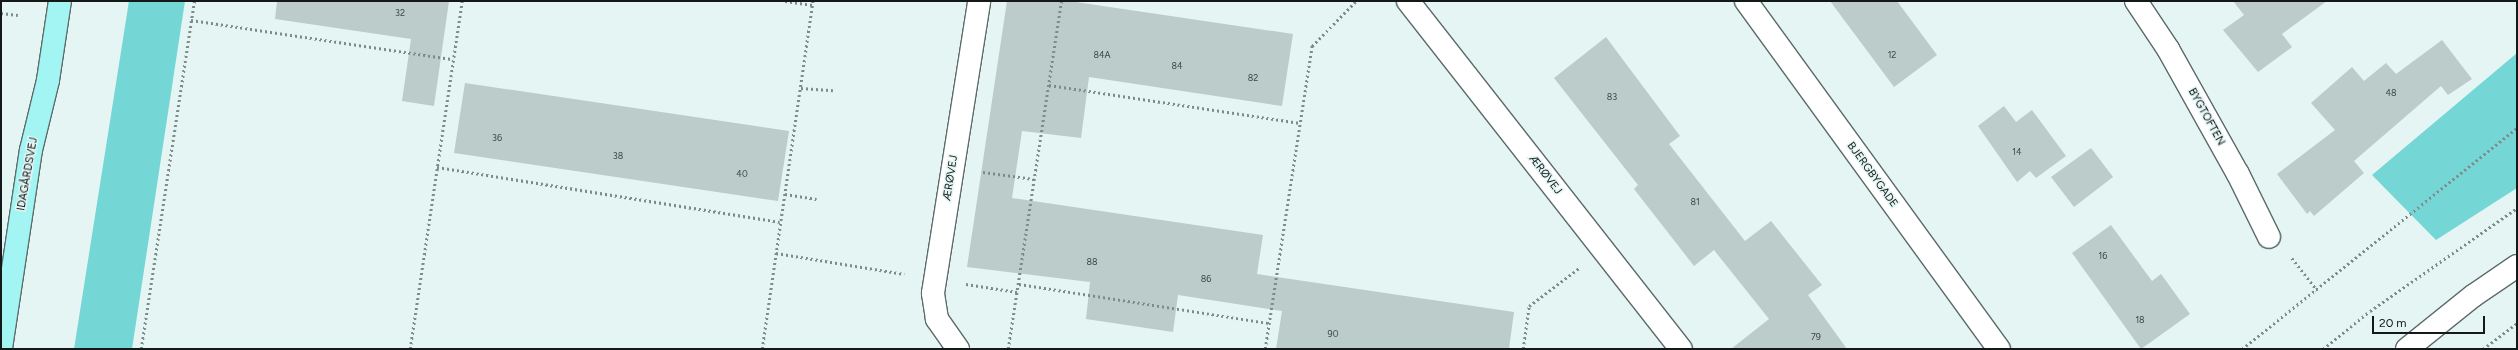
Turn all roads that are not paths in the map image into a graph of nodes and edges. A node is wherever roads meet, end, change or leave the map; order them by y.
1 (60, 1) edge
2 (979, 1) edge
3 (1408, 1) edge
4 (1746, 1) edge
5 (2136, 1) edge
6 (2269, 237) road end
7 (2517, 266) edge
8 (1, 348) edge
9 (958, 349) edge
10 (1681, 349) edge
11 (1999, 349) edge
12 (2407, 349) edge

1 - 8 main road, IDAGÅRDSVEJ
2 - 9 street, ÆRØVEJ
3 - 10 street, ÆRØVEJ
4 - 11 street, BJERGBYGADE
5 - 6 street, BYGTOFTEN
7 - 12 street

